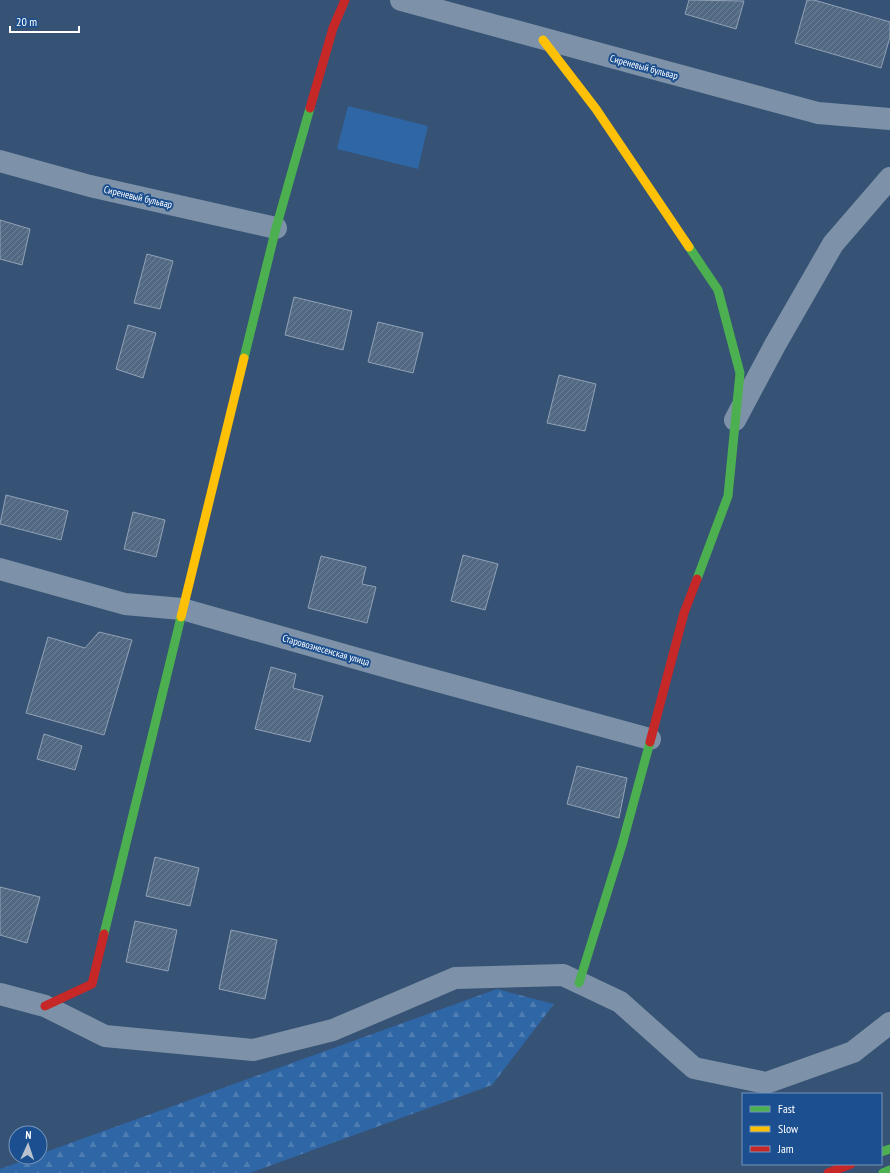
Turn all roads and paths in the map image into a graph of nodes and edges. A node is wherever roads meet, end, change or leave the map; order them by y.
1 (345, 0) edge
2 (401, 0) edge
3 (543, 40) junction
4 (890, 119) edge
5 (0, 161) edge
6 (890, 178) edge
7 (276, 228) junction
8 (735, 421) junction
9 (0, 569) edge
10 (182, 609) junction
11 (650, 739) junction
12 (579, 983) junction
13 (0, 994) edge
14 (45, 1006) junction
15 (890, 1023) edge
16 (848, 1165) edge
17 (890, 1170) edge
18 (828, 1173) edge
19 (883, 1173) edge

1 - 7 street
2 - 3 street, Сиреневый бульвар
3 - 4 street, Сиреневый бульвар
3 - 8 street
5 - 7 street, Сиреневый бульвар
6 - 8 street
7 - 10 street
8 - 11 street
9 - 10 street, Старовознесенская улица
10 - 11 street, Старовознесенская улица
10 - 14 street
11 - 12 street
12 - 14 street
12 - 15 street
13 - 14 street
16 - 18 street
17 - 19 street

